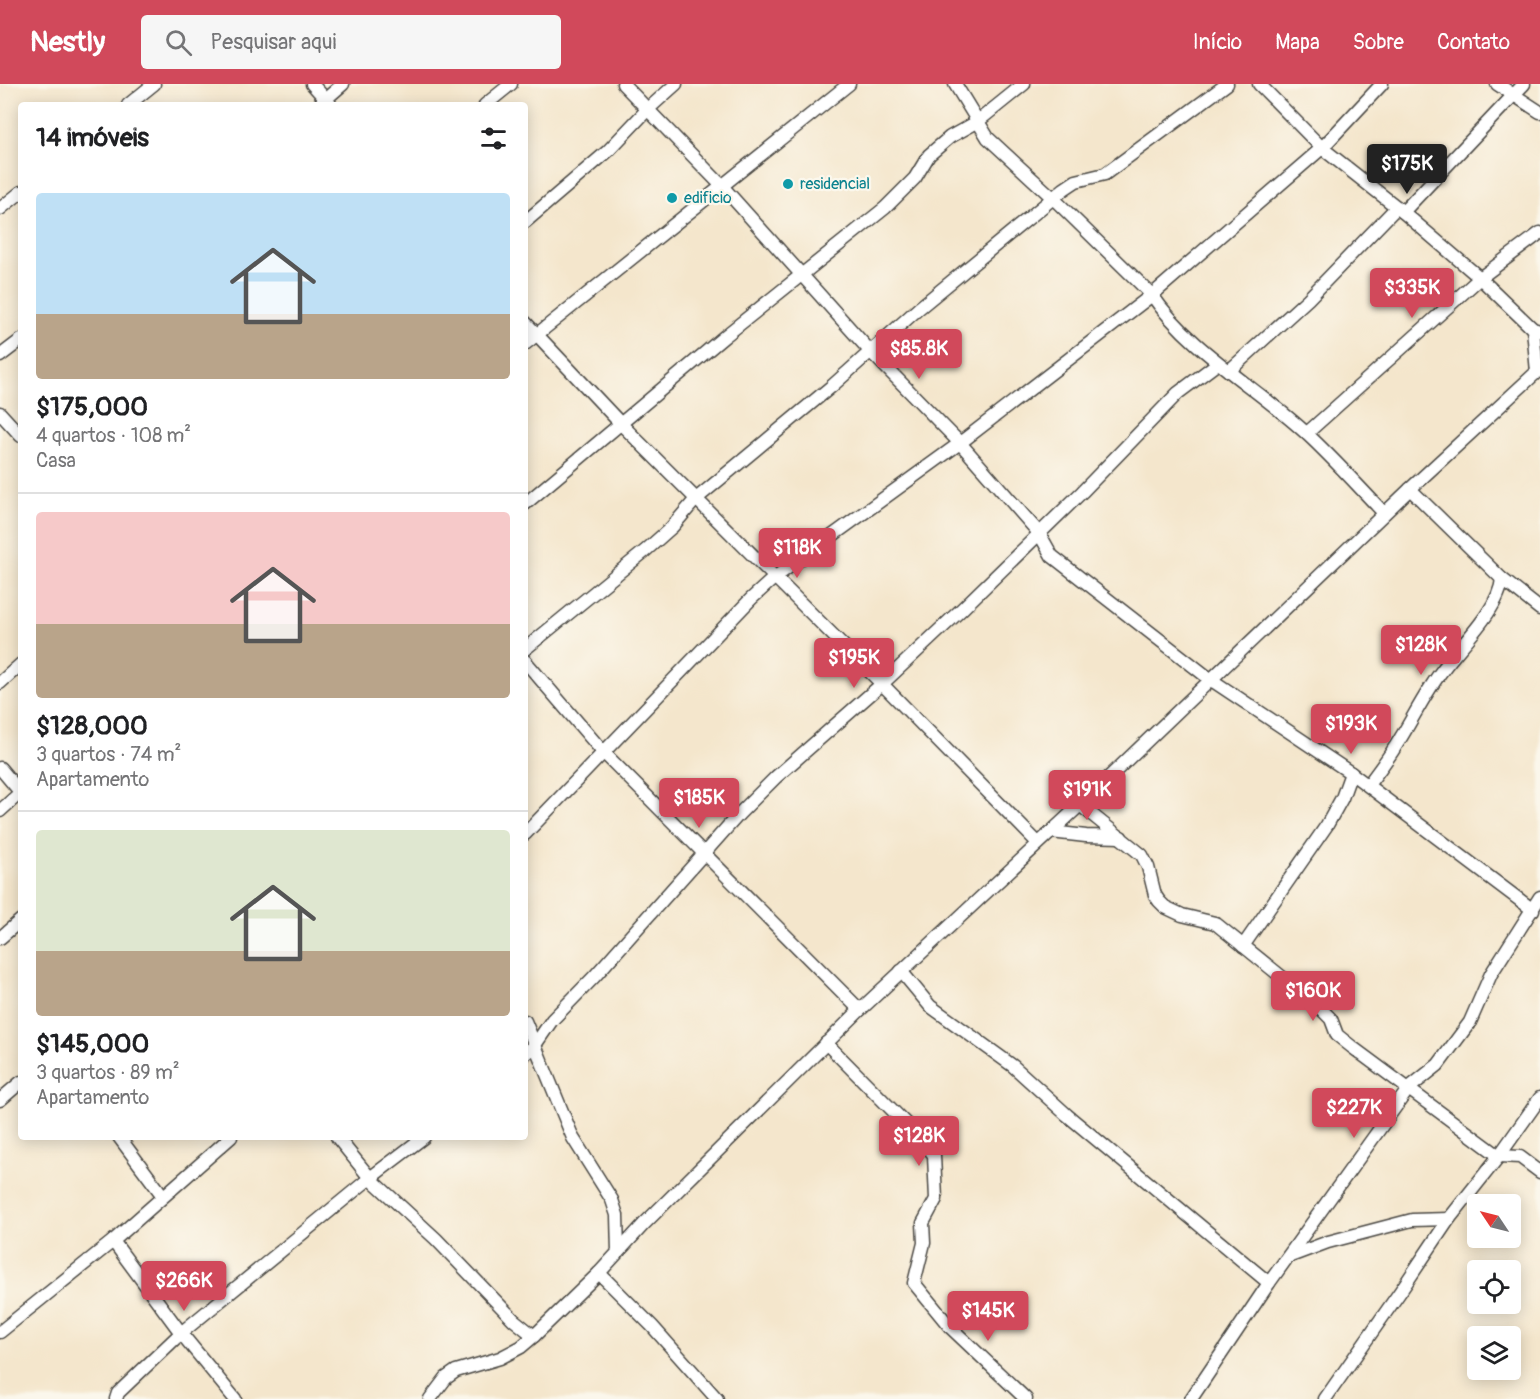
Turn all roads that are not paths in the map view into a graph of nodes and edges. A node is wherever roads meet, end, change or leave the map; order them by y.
1 (154, 84) edge
2 (312, 84) edge
3 (343, 84) edge
4 (511, 84) edge
5 (623, 84) edge
6 (676, 84) edge
7 (849, 84) edge
8 (955, 84) edge
9 (1024, 84) edge
10 (1227, 84) edge
11 (1258, 84) edge
12 (1382, 84) edge
13 (1497, 84) edge
14 (1524, 84) edge
15 (1513, 96) junction
16 (132, 102) edge
17 (324, 102) edge
18 (326, 102) edge
19 (489, 102) edge
20 (647, 110) junction
21 (1540, 112) edge
22 (976, 122) junction
23 (1322, 148) junction
24 (722, 186) junction
25 (18, 194) edge
26 (1053, 198) junction
27 (0, 209) edge
28 (1400, 209) junction
29 (528, 219) edge
30 (1540, 233) edge
31 (801, 276) junction
32 (1480, 278) junction
33 (1152, 295) junction
34 (528, 326) edge
35 (1537, 330) edge
36 (536, 335) junction
37 (18, 342) edge
38 (528, 342) edge
39 (870, 351) junction
40 (0, 356) edge
41 (1218, 363) junction
42 (1229, 371) junction
43 (1539, 371) edge
44 (0, 413) edge
45 (621, 424) junction
46 (18, 433) edge
47 (1307, 434) junction
48 (960, 443) junction
49 (1410, 489) junction
50 (696, 499) junction
51 (528, 502) edge
52 (1384, 513) junction
53 (1039, 533) junction
54 (774, 578) junction
55 (1502, 579) junction
56 (1540, 609) edge
57 (528, 647) edge
58 (528, 664) edge
59 (18, 667) edge
60 (1210, 680) junction
61 (0, 683) edge
62 (882, 684) junction
63 (603, 752) junction
64 (0, 768) edge
65 (1351, 773) junction
66 (1368, 785) junction
67 (18, 789) edge
68 (18, 796) edge
69 (1080, 805) junction
70 (0, 811) edge
71 (528, 831) edge
72 (1051, 832) junction
73 (1121, 837) junction
74 (1038, 843) junction
75 (703, 854) junction
76 (1540, 897) edge
77 (1533, 910) junction
78 (18, 923) edge
79 (0, 938) edge
80 (1244, 946) junction
81 (901, 971) junction
82 (860, 1010) junction
83 (528, 1028) edge
84 (826, 1043) junction
85 (535, 1045) junction
86 (528, 1051) edge
87 (18, 1085) edge
88 (1409, 1088) junction
89 (1540, 1098) edge
90 (0, 1100) edge
91 (121, 1140) edge
92 (228, 1140) edge
93 (339, 1140) edge
94 (420, 1140) edge
95 (1499, 1156) junction
96 (1540, 1172) edge
97 (370, 1178) junction
98 (163, 1196) junction
99 (1449, 1219) junction
100 (113, 1241) junction
101 (618, 1252) junction
102 (1288, 1257) junction
103 (599, 1273) junction
104 (1269, 1283) junction
105 (0, 1332) edge
106 (181, 1333) junction
107 (534, 1336) junction
108 (714, 1398) edge
109 (116, 1399) edge
110 (235, 1399) edge
111 (430, 1399) edge
112 (1026, 1399) edge
113 (1191, 1399) edge
114 (1325, 1399) edge

1 - 16 street
2 - 17 street
3 - 18 street
4 - 19 street
5 - 20 street
6 - 20 street
7 - 24 street
8 - 22 street
9 - 22 street
10 - 26 street
11 - 23 street
12 - 23 street
13 - 15 street
14 - 15 street
15 - 21 street
15 - 28 street
20 - 24 street
20 - 29 street
22 - 26 street
22 - 31 street
23 - 28 street
23 - 33 street
24 - 31 street
24 - 36 street
25 - 27 street
26 - 33 street
26 - 39 street
28 - 32 street
28 - 42 street
30 - 32 street
31 - 39 street
31 - 45 street
32 - 35 street
32 - 47 street
33 - 41 street
33 - 48 street
34 - 36 street
35 - 43 street
36 - 38 street
36 - 45 street
37 - 40 street
39 - 48 street
39 - 50 street
41 - 42 street
41 - 53 street
42 - 47 street
43 - 49 street
44 - 46 street
45 - 50 street
45 - 51 street
47 - 52 street
48 - 53 street
48 - 54 street
49 - 52 street
49 - 55 street
50 - 54 street
50 - 57 street
52 - 60 street
53 - 60 street
53 - 62 street
54 - 62 street
54 - 63 street
55 - 56 street
55 - 66 street
58 - 63 street
59 - 61 street
60 - 65 street
60 - 69 street
62 - 74 street
62 - 75 street
63 - 71 street
63 - 75 street
64 - 67 street
65 - 66 street
65 - 80 street
66 - 77 street
68 - 70 street
69 - 72 street
69 - 73 street
72 - 73 street
72 - 74 street
73 - 80 street
74 - 81 street
75 - 82 street
75 - 85 street
76 - 77 street
77 - 88 street
78 - 79 street
80 - 88 street
81 - 82 street
81 - 104 street
82 - 84 street
83 - 85 street
84 - 101 street
84 - 112 street
85 - 86 street
85 - 101 street
87 - 90 street
88 - 95 street
88 - 102 street
89 - 95 street
91 - 98 street
92 - 98 street
93 - 97 street
94 - 97 street
95 - 96 street
95 - 99 street
97 - 106 street
97 - 107 street
98 - 100 street
99 - 102 street
99 - 114 street
100 - 105 street
100 - 106 street
101 - 103 street
102 - 104 street
103 - 107 street
103 - 108 street
104 - 113 street
106 - 109 street
106 - 110 street
107 - 111 street

